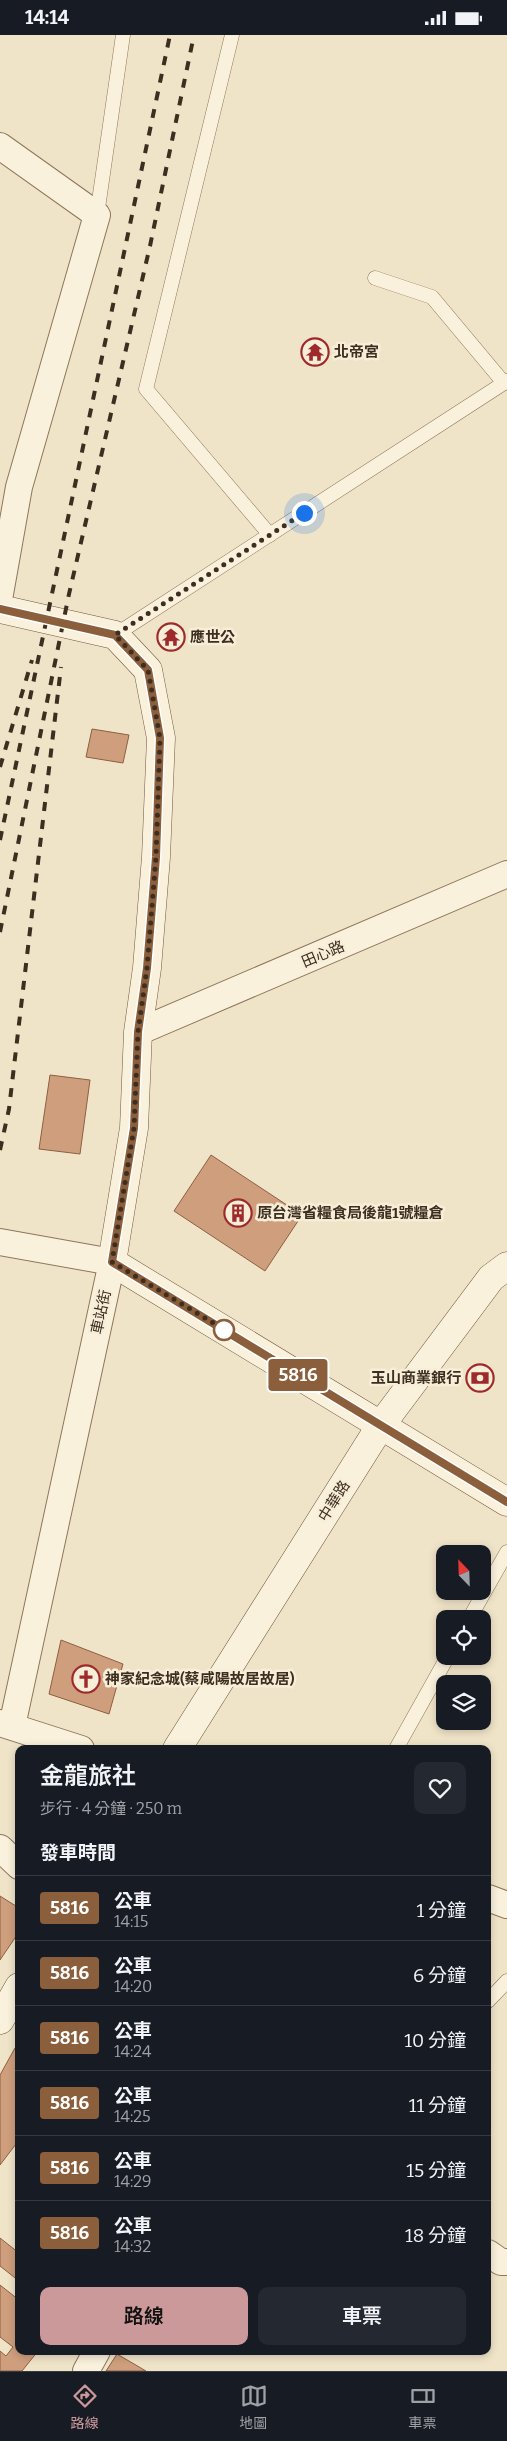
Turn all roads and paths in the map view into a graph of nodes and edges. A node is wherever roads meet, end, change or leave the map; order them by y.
1 (123, 35) edge
2 (232, 35) edge
3 (0, 146) edge
4 (97, 215) junction
5 (375, 278) dead end
6 (505, 382) edge
7 (270, 535) junction
8 (0, 594) edge
9 (0, 609) edge
10 (115, 635) junction
11 (507, 874) edge
12 (138, 1032) junction
13 (0, 1242) edge
14 (112, 1262) junction
15 (507, 1266) edge
16 (381, 1425) junction
17 (507, 1502) edge
18 (507, 1552) edge
19 (474, 1610) edge
20 (443, 1665) edge
21 (6, 1725) edge
22 (68, 1745) edge
23 (180, 1745) edge
24 (398, 1745) edge
25 (0, 1848) edge
26 (15, 1862) edge
27 (491, 1899) edge
28 (507, 1905) edge
29 (507, 1981) edge
30 (15, 1994) edge
31 (491, 1998) edge
32 (0, 2020) edge
33 (491, 2255) edge
34 (507, 2262) edge
35 (95, 2355) edge
36 (86, 2371) edge

1 - 4 lane
2 - 7 lane
3 - 4 street
4 - 8 street
5 - 6 lane
6 - 7 lane
7 - 10 lane
9 - 10 street
10 - 12 street, 車站街
11 - 12 street, 田心路
12 - 14 street, 車站街
13 - 14 street
14 - 16 street
14 - 21 street, 車站街
15 - 16 street, 中華路
16 - 17 street
16 - 23 street, 中華路
18 - 19 lane
20 - 24 lane
21 - 22 street, 車站街
25 - 26 street
27 - 28 street
29 - 31 lane
30 - 32 street
33 - 34 street
35 - 36 street

